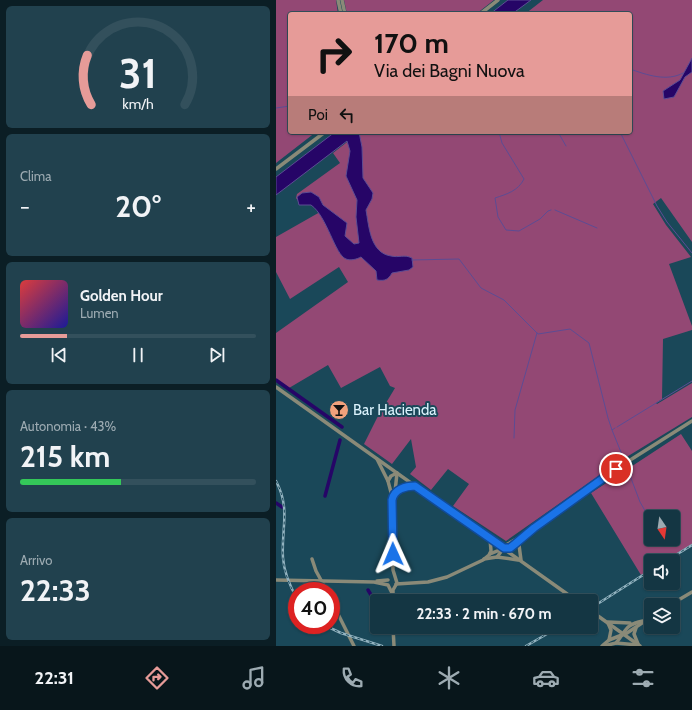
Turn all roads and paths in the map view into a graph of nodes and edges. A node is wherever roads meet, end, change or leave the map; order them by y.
1 (338, 0) edge
2 (342, 0) edge
3 (498, 0) edge
4 (341, 12) edge
5 (344, 12) edge
6 (483, 12) edge
7 (322, 134) edge
8 (276, 169) edge
9 (276, 386) edge
10 (692, 421) edge
11 (376, 458) junction
12 (397, 473) junction
13 (388, 481) junction
14 (415, 486) junction
15 (394, 494) junction
16 (522, 536) junction
17 (490, 538) junction
18 (504, 548) junction
19 (489, 555) junction
20 (496, 557) junction
21 (312, 559) dead end
22 (483, 560) junction
23 (521, 561) junction
24 (392, 579) junction
25 (276, 580) edge
26 (321, 581) junction
27 (374, 582) junction
28 (405, 582) junction
29 (396, 585) junction
30 (389, 586) junction
31 (692, 592) edge
32 (392, 594) joint
33 (567, 594) edge
34 (680, 599) edge
35 (598, 616) edge
36 (340, 618) edge
37 (644, 620) edge
38 (607, 622) junction
39 (644, 622) edge
40 (631, 623) junction
41 (637, 627) junction
42 (393, 634) edge
43 (623, 634) junction
44 (609, 640) junction
45 (616, 643) junction
46 (354, 646) edge
47 (394, 646) edge
48 (602, 646) edge
49 (640, 646) edge

1 - 4 street
2 - 5 street
3 - 6 street
7 - 8 street
9 - 11 street
10 - 16 street
11 - 12 street
11 - 13 street
12 - 13 street
12 - 14 street
12 - 15 street
13 - 15 street
14 - 15 street
14 - 17 street
15 - 24 street
16 - 18 street
16 - 23 street
17 - 18 street
17 - 19 street
18 - 19 street
18 - 20 street
18 - 23 street
19 - 22 street
20 - 22 street
20 - 23 street
21 - 26 street
22 - 28 street
23 - 33 street
24 - 27 street
24 - 28 street
24 - 29 street
24 - 30 street
25 - 26 street
26 - 27 street
27 - 30 street
28 - 29 street
29 - 30 street
29 - 32 street
30 - 32 street
31 - 34 street
35 - 38 street
36 - 46 street
37 - 40 street
38 - 40 street
38 - 43 street
38 - 44 street
39 - 41 street
40 - 43 street
41 - 43 street
41 - 49 street
42 - 47 street
43 - 44 street
43 - 45 street
43 - 49 street
44 - 48 street
45 - 48 street
45 - 49 street

